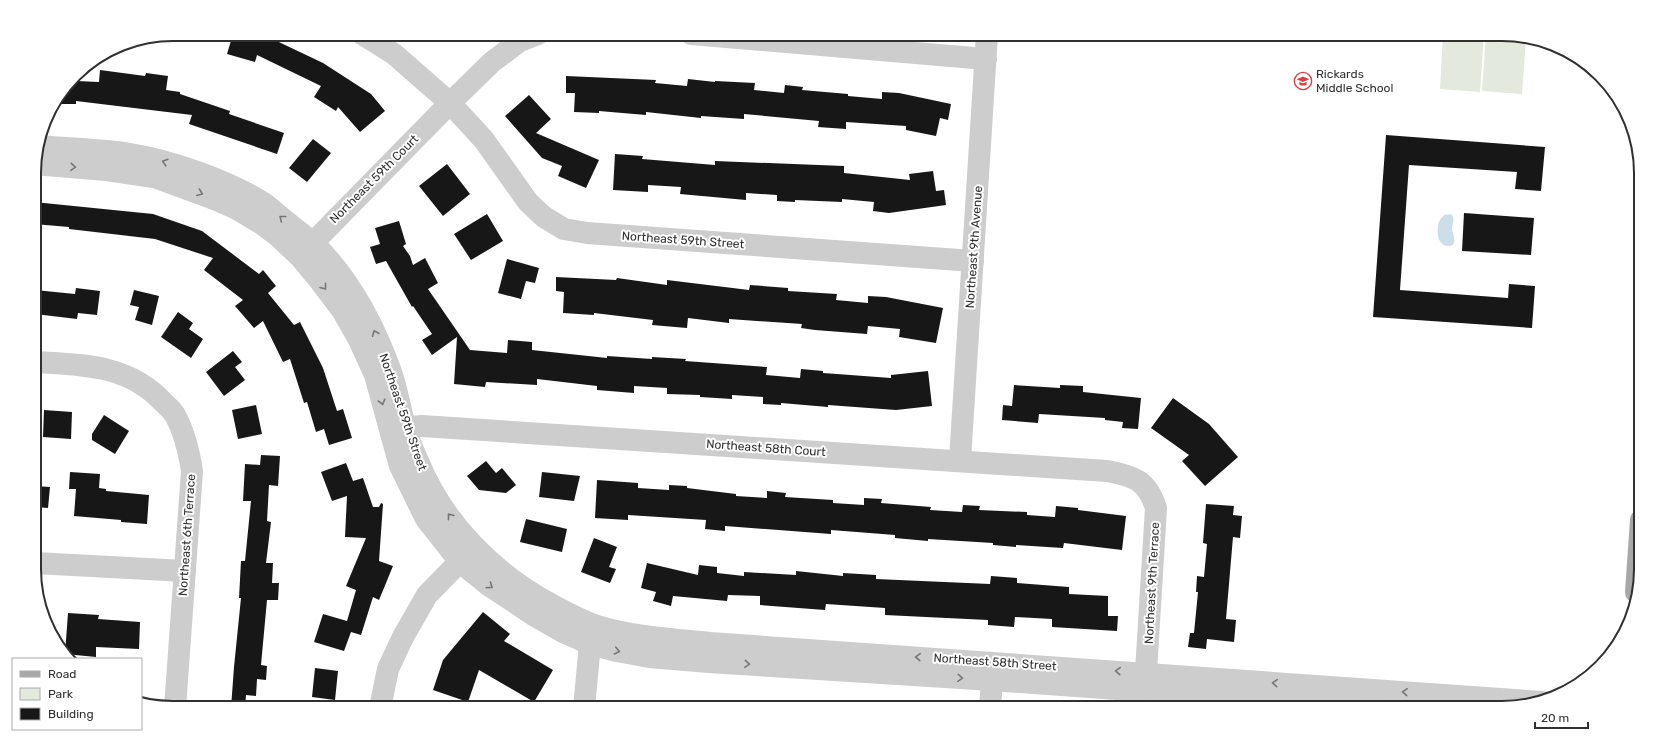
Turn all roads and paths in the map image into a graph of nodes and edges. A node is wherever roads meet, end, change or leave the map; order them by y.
1 (373, 41) edge
2 (520, 41) edge
3 (774, 41) edge
4 (987, 41) edge
5 (986, 59) junction
6 (450, 103) junction
7 (44, 146) edge
8 (41, 165) edge
9 (306, 250) junction
10 (973, 260) junction
11 (41, 362) edge
12 (398, 428) junction
13 (960, 460) junction
14 (1140, 481) joint
15 (467, 555) junction
16 (41, 563) edge
17 (184, 571) junction
18 (594, 635) junction
19 (993, 671) junction
20 (1146, 682) junction
21 (175, 701) edge
22 (381, 701) edge
23 (585, 701) edge
24 (991, 701) edge
25 (1317, 701) edge
26 (1513, 701) edge

1 - 6 street
2 - 6 street, Northeast 59th Court
3 - 5 street
4 - 5 street, Northeast 9th Avenue
5 - 10 street, Northeast 9th Avenue
6 - 9 street, Northeast 59th Court
6 - 10 street, Northeast 59th Street
9 -> 7 street, Northeast 59th Street
8 -> 9 street, Northeast 59th Street
9 - 12 street, Northeast 59th Street
10 - 13 street, Northeast 9th Avenue
11 - 17 street, Northeast 6th Terrace
12 - 13 street, Northeast 58th Court
12 - 15 street, Northeast 59th Street
13 - 14 street, Northeast 58th Court
14 - 20 street, Northeast 9th Terrace
15 - 18 street, Northeast 58th Street
15 - 22 street
16 - 17 street
17 - 21 street, Northeast 6th Terrace
18 - 19 street, Northeast 58th Street
18 - 23 street
19 - 20 street, Northeast 58th Street
19 - 24 street
20 - 25 street, Northeast 58th Street
26 -> 20 street, Northeast 58th Street

